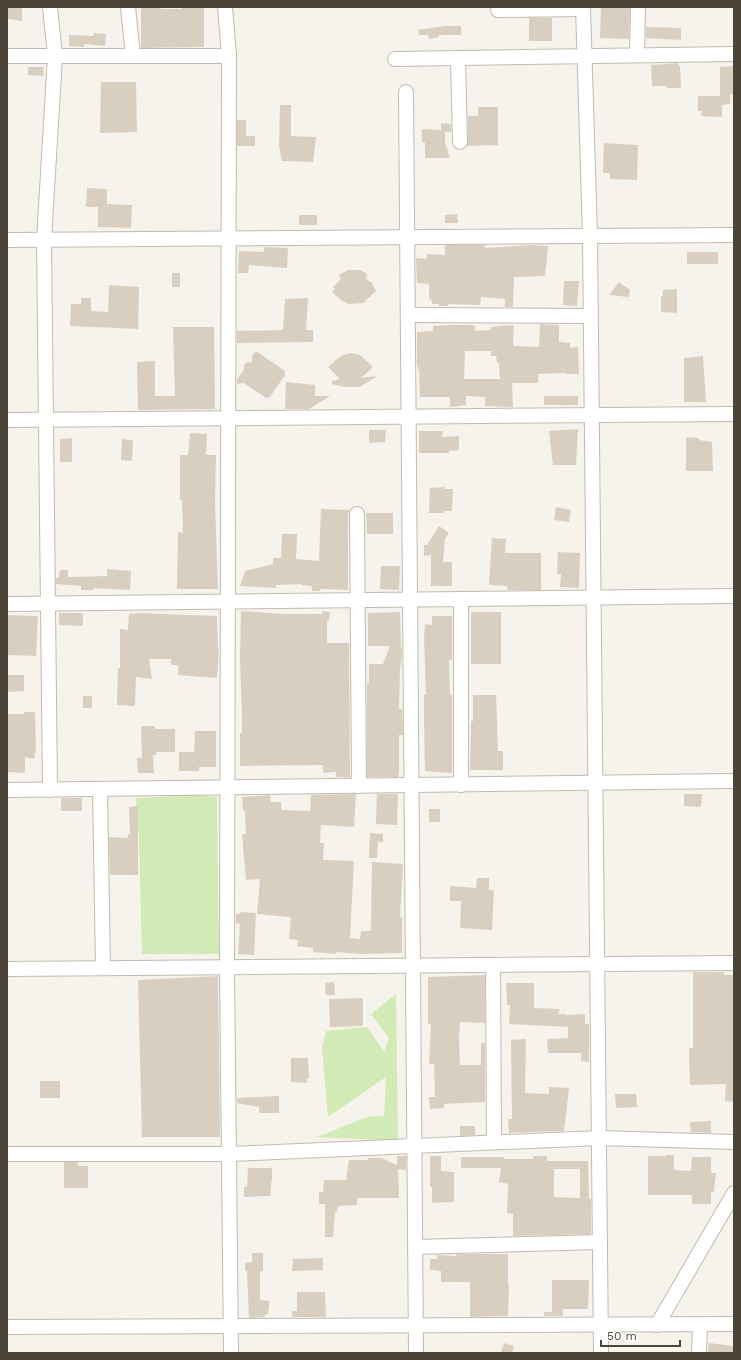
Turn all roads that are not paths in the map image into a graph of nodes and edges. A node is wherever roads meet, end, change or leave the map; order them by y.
1 (50, 7) edge
2 (128, 7) edge
3 (225, 7) edge
4 (638, 7) edge
5 (583, 8) edge
6 (498, 10) dead end
7 (734, 54) edge
8 (637, 55) junction
9 (7, 56) edge
10 (55, 56) junction
11 (133, 56) junction
12 (229, 56) junction
13 (585, 56) junction
14 (458, 58) junction
15 (395, 59) dead end
16 (406, 92) dead end
17 (460, 142) dead end
18 (734, 235) edge
19 (408, 236) junction
20 (590, 236) junction
21 (228, 237) junction
22 (7, 240) edge
23 (44, 240) junction
24 (408, 315) junction
25 (590, 316) junction
26 (734, 414) edge
27 (592, 415) junction
28 (409, 417) junction
29 (228, 418) junction
30 (7, 420) edge
31 (46, 420) junction
32 (357, 514) dead end
33 (734, 596) edge
34 (593, 597) junction
35 (410, 599) junction
36 (461, 599) junction
37 (358, 600) junction
38 (228, 601) junction
39 (48, 603) junction
40 (7, 604) edge
41 (734, 781) edge
42 (595, 783) junction
43 (461, 784) junction
44 (412, 785) junction
45 (358, 786) junction
46 (228, 787) junction
47 (100, 789) junction
48 (7, 790) edge
49 (50, 790) junction
50 (734, 963) edge
51 (597, 964) junction
52 (492, 965) junction
53 (413, 966) junction
54 (227, 967) junction
55 (103, 968) junction
56 (7, 969) edge
57 (599, 1138) junction
58 (494, 1142) junction
59 (734, 1142) edge
60 (414, 1145) junction
61 (7, 1154) edge
62 (230, 1154) junction
63 (734, 1193) edge
64 (600, 1242) junction
65 (415, 1247) junction
66 (734, 1324) edge
67 (601, 1325) junction
68 (657, 1325) junction
69 (700, 1325) junction
70 (231, 1326) junction
71 (416, 1326) junction
72 (7, 1327) edge
73 (231, 1353) edge
74 (416, 1353) edge
75 (601, 1353) edge
76 (699, 1353) edge

1 - 10 street
2 - 11 street
3 - 12 street
4 - 8 street
5 - 6 street
5 - 13 street
7 - 8 street
8 - 13 street
9 - 10 street
10 - 11 street
10 - 23 street
11 - 12 street
12 - 21 street
13 - 14 street
13 - 20 street
14 - 15 street
14 - 17 street
16 - 19 street
18 - 20 street
19 - 20 street
19 - 21 street
19 - 24 street
20 - 25 street
21 - 23 street
21 - 29 street
22 - 23 street
23 - 31 street
24 - 25 street
24 - 28 street
25 - 27 street
26 - 27 street
27 - 28 street
27 - 34 street
28 - 29 street
28 - 35 street
29 - 31 street
29 - 38 street
30 - 31 street
31 - 39 street
32 - 37 street
33 - 34 street
34 - 36 street
34 - 42 street
35 - 36 street
35 - 37 street
35 - 44 street
36 - 43 street
37 - 38 street
37 - 45 street
38 - 39 street
38 - 46 street
39 - 40 street
39 - 49 street
41 - 42 street
42 - 43 street
42 - 51 street
43 - 44 street
44 - 45 street
44 - 53 street
45 - 46 street
46 - 47 street
46 - 54 street
47 - 49 street
47 - 55 street
48 - 49 street
50 - 51 street
51 - 52 street
51 - 57 street
52 - 53 street
52 - 58 street
53 - 54 street
53 - 60 street
54 - 55 street
54 - 62 street
55 - 56 street
57 - 58 street
57 - 59 street
57 - 64 street
58 - 60 street
60 - 62 street
60 - 65 street
61 - 62 street
62 - 70 street
63 - 68 street
64 - 65 street
64 - 67 street
65 - 71 street
66 - 69 street
67 - 68 street
67 - 71 street
67 - 75 street
68 - 69 street
69 - 76 street
70 - 71 street
70 - 72 street
70 - 73 street
71 - 74 street

